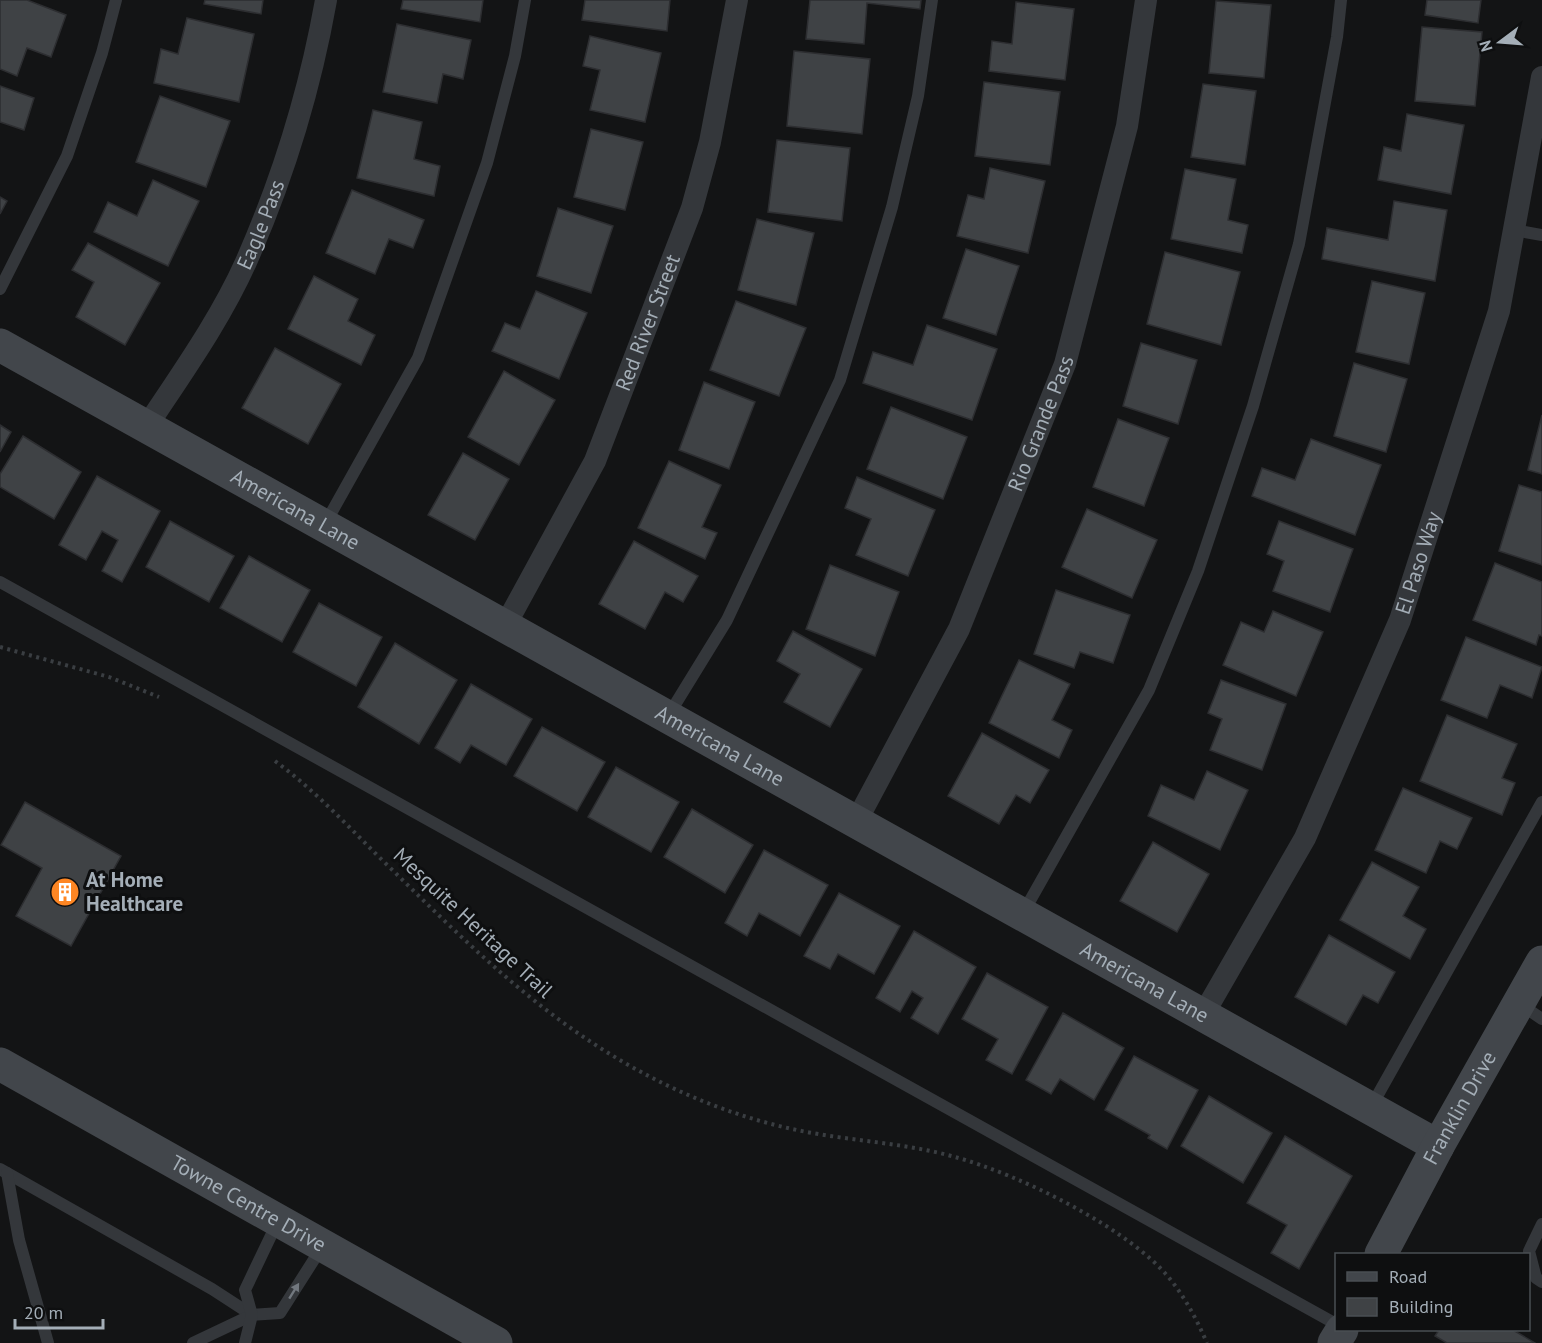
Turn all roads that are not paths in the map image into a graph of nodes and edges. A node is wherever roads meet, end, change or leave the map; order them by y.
1 (116, 0) edge
2 (326, 0) edge
3 (525, 0) edge
4 (737, 0) edge
5 (932, 0) edge
6 (1146, 0) edge
7 (1341, 0) edge
8 (1542, 78) edge
9 (1514, 230) junction
10 (1542, 235) edge
11 (0, 289) edge
12 (0, 345) edge
13 (147, 426) junction
14 (324, 525) junction
15 (0, 582) edge
16 (505, 626) junction
17 (668, 717) junction
18 (1542, 802) edge
19 (856, 822) junction
20 (1022, 914) junction
21 (1541, 967) edge
22 (1530, 1011) edge
23 (1203, 1015) junction
24 (0, 1064) edge
25 (1370, 1108) junction
26 (1438, 1146) junction
27 (3, 1171) edge
28 (278, 1220) junction
29 (1542, 1224) edge
30 (323, 1245) junction
31 (1383, 1253) edge
32 (1530, 1253) edge
33 (1530, 1255) edge
34 (1542, 1282) edge
35 (252, 1315) junction
36 (1335, 1323) edge
37 (48, 1343) edge
38 (193, 1343) edge
39 (245, 1343) edge
40 (496, 1343) edge

1 - 11 lane
2 - 13 street, Eagle Pass
3 - 14 lane
4 - 16 street, Red River Street
5 - 17 lane
6 - 19 street, Rio Grande Pass
7 - 20 lane
8 - 9 street, El Paso Way
9 - 10 lane
9 - 23 street, El Paso Way
12 - 13 street, Americana Lane
13 - 14 street, Americana Lane
14 - 16 street, Americana Lane
15 - 36 lane
16 - 17 street, Americana Lane
17 - 19 street, Americana Lane
18 - 25 lane
19 - 20 street, Americana Lane
20 - 23 street, Americana Lane
21 - 22 street, Franklin Drive
22 - 26 street, Franklin Drive
23 - 25 street, Americana Lane
24 - 28 street, Towne Centre Drive
25 - 26 street, Americana Lane
26 - 31 street, Franklin Drive
27 - 35 lane
27 - 37 lane
28 - 30 street, Towne Centre Drive
28 - 35 lane
29 - 32 lane
35 -> 30 lane
30 - 40 street, Towne Centre Drive
33 - 34 lane
35 - 38 lane
35 - 39 lane

